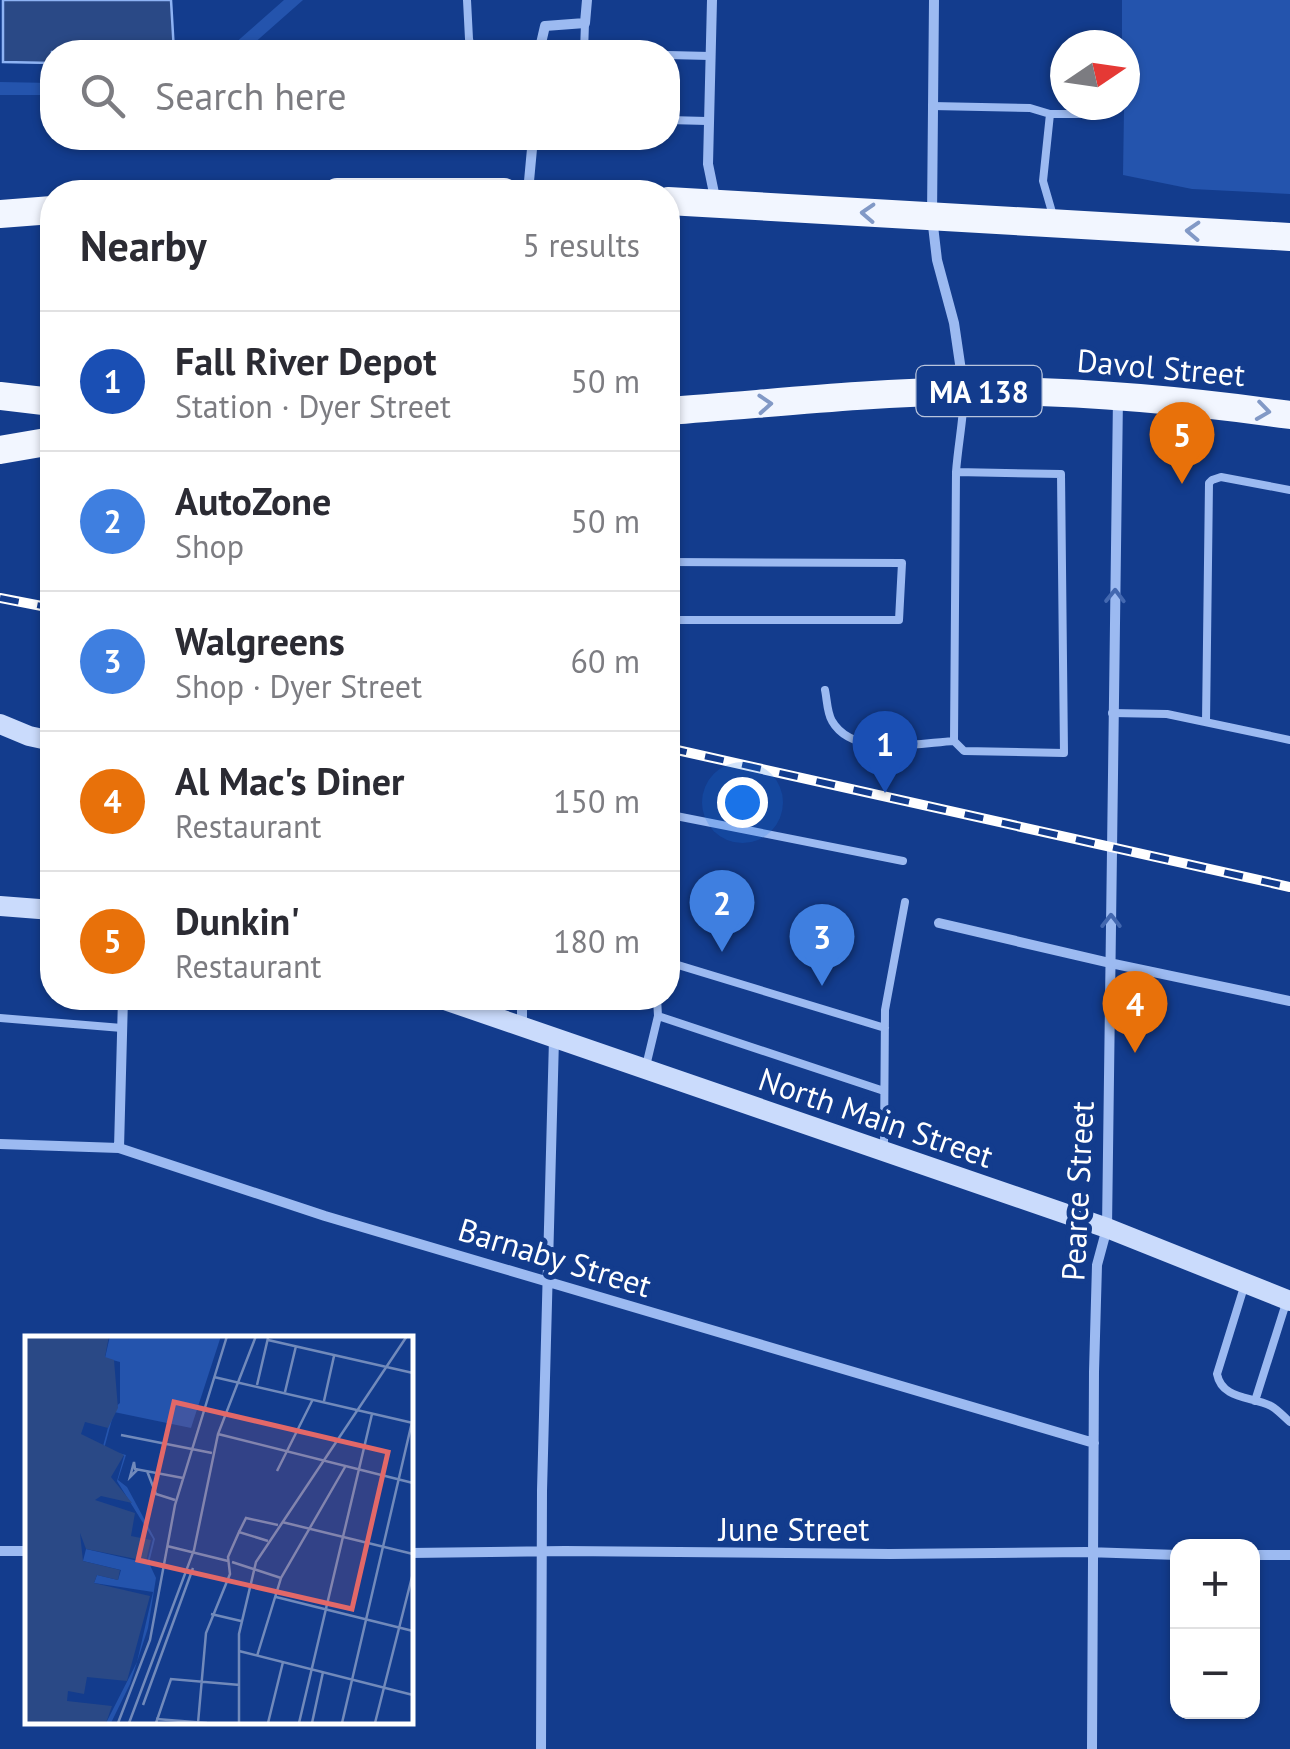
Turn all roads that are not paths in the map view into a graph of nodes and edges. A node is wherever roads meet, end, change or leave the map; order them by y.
1 (467, 0) edge
2 (587, 0) edge
3 (712, 0) edge
4 (934, 0) edge
5 (584, 22) junction
6 (469, 40) edge
7 (542, 40) edge
8 (584, 40) edge
9 (680, 55) edge
10 (710, 56) junction
11 (932, 106) junction
12 (1050, 114) joint
13 (680, 120) edge
14 (707, 121) junction
15 (532, 150) edge
16 (529, 180) edge
17 (680, 202) edge
18 (716, 204) junction
19 (40, 211) edge
20 (0, 214) edge
21 (932, 216) junction
22 (1055, 224) junction
23 (1290, 237) edge
24 (964, 391) junction
25 (0, 396) edge
26 (1118, 396) junction
27 (40, 401) edge
28 (680, 410) edge
29 (1290, 414) edge
30 (40, 443) edge
31 (0, 450) edge
32 (956, 472) junction
33 (1290, 490) edge
34 (680, 562) edge
35 (680, 620) edge
36 (824, 690) dead end
37 (1112, 713) junction
38 (1206, 722) junction
39 (0, 724) edge
40 (40, 738) edge
41 (1290, 740) edge
42 (954, 741) junction
43 (680, 817) edge
44 (903, 862) dead end
45 (905, 902) dead end
46 (0, 906) edge
47 (40, 909) edge
48 (939, 924) dead end
49 (1110, 963) junction
50 (680, 966) edge
51 (1290, 1000) edge
52 (123, 1010) edge
53 (473, 1010) edge
54 (522, 1010) edge
55 (658, 1010) edge
56 (658, 1016) junction
57 (0, 1018) edge
58 (522, 1027) junction
59 (122, 1028) junction
60 (885, 1028) junction
61 (554, 1038) junction
62 (645, 1070) junction
63 (884, 1091) junction
64 (0, 1144) edge
65 (119, 1148) junction
66 (884, 1152) junction
67 (1107, 1228) junction
68 (547, 1280) junction
69 (1246, 1282) junction
70 (1288, 1301) edge
71 (1256, 1401) junction
72 (1290, 1422) edge
73 (1094, 1443) junction
74 (542, 1551) junction
75 (1094, 1552) junction
76 (412, 1553) edge
77 (1260, 1554) edge
78 (1290, 1554) edge
79 (1170, 1555) edge
80 (541, 1749) edge
81 (1092, 1749) edge

1 - 6 lane
2 - 5 street
3 - 10 street
4 - 11 street
5 - 7 street
5 - 8 lane
9 - 10 lane
10 - 14 street
11 - 12 lane
11 - 21 street
12 - 22 lane
13 - 14 lane
14 - 18 street
15 - 16 street
17 - 18 highway
21 -> 18 highway
19 - 20 highway
21 - 22 highway
21 - 24 street
23 -> 22 highway
24 - 26 highway, Davol Street / MA 138
28 -> 24 highway, Davol Street / MA 138
24 - 32 lane
25 - 27 highway
26 -> 29 highway, Davol Street / MA 138
37 -> 26 street, Pearce Street
30 - 31 highway
32 - 42 lane
32 - 42 lane
33 - 38 lane
34 - 35 lane
36 - 42 lane
37 - 38 lane
49 -> 37 street, Pearce Street
38 - 41 lane
39 - 40 main road
43 - 44 lane
45 - 60 lane
46 - 47 main road
48 - 49 street
49 - 51 street
49 - 67 street, Pearce Street
50 - 60 lane
52 - 59 street
53 - 58 main road, North Main Street
54 - 58 street
55 - 56 lane
56 - 62 lane
56 - 63 lane
57 - 59 lane
58 - 61 main road, North Main Street
59 - 65 street
60 - 63 lane
61 - 62 main road, North Main Street
61 - 68 street
62 - 66 main road, North Main Street
63 - 66 lane
64 - 65 street, Barnaby Street
65 - 68 street, Barnaby Street
66 - 67 main road, North Main Street
67 - 69 main road, North Main Street
67 - 73 street, Pearce Street
68 - 73 street, Barnaby Street
68 - 74 street
69 - 70 main road, North Main Street
69 - 71 lane
70 - 71 lane
71 - 72 lane
73 - 75 street, Pearce Street
74 - 75 street, June Street
74 - 76 street, June Street
74 - 80 street
75 - 79 street, June Street
75 - 81 street, Pearce Street
77 - 78 street

